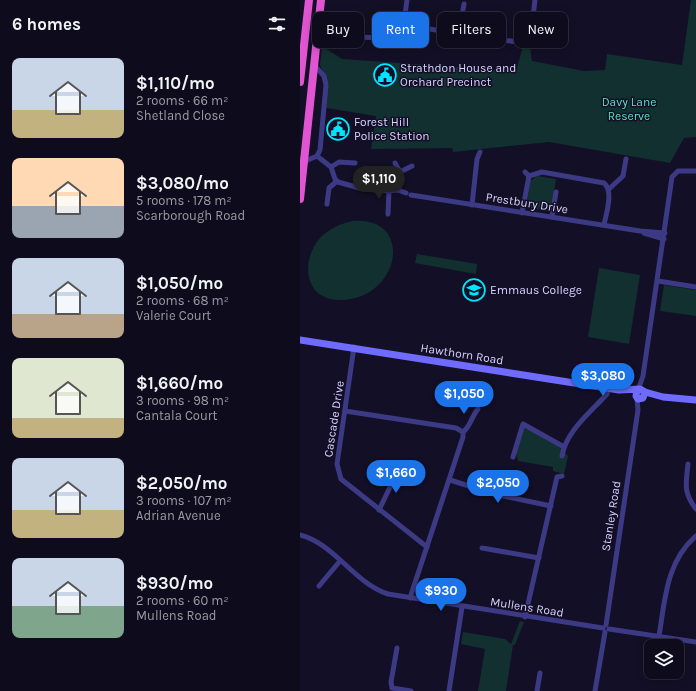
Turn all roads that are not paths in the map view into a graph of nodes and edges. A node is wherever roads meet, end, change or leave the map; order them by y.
1 (309, 0) edge
2 (321, 0) edge
3 (407, 0) edge
4 (535, 0) edge
5 (464, 4) dead end
6 (405, 12) edge
7 (463, 12) edge
8 (506, 41) edge
9 (314, 65) junction
10 (300, 82) edge
11 (480, 152) dead end
12 (318, 156) junction
13 (626, 159) dead end
14 (302, 160) edge
15 (395, 162) dead end
16 (355, 163) dead end
17 (412, 166) dead end
18 (331, 167) junction
19 (696, 171) edge
20 (400, 172) junction
21 (336, 181) junction
22 (609, 189) junction
23 (398, 190) junction
24 (389, 191) junction
25 (556, 192) dead end
26 (300, 199) edge
27 (327, 204) dead end
28 (472, 205) junction
29 (522, 213) junction
30 (388, 214) dead end
31 (552, 217) junction
32 (604, 225) junction
33 (664, 236) junction
34 (658, 281) junction
35 (696, 287) edge
36 (301, 339) edge
37 (354, 347) junction
38 (608, 388) junction
39 (641, 394) junction
40 (696, 400) edge
41 (478, 409) dead end
42 (345, 411) junction
43 (463, 432) junction
44 (564, 447) junction
45 (562, 456) dead end
46 (513, 457) dead end
47 (688, 464) dead end
48 (394, 471) dead end
49 (562, 476) dead end
50 (450, 480) junction
51 (551, 506) junction
52 (696, 509) edge
53 (379, 510) junction
54 (300, 535) edge
55 (696, 536) edge
56 (426, 547) junction
57 (482, 548) dead end
58 (539, 558) junction
59 (340, 560) junction
60 (319, 586) dead end
61 (410, 598) junction
62 (462, 607) junction
63 (525, 617) junction
64 (606, 629) junction
65 (659, 636) junction
66 (696, 642) edge
67 (397, 648) dead end
68 (540, 673) dead end
69 (411, 691) edge
70 (450, 691) edge
71 (537, 691) edge
72 (595, 691) edge

1 - 10 highway
2 - 9 highway
3 - 6 street
4 - 8 street
5 - 7 street
9 - 12 street
9 - 14 highway
11 - 28 street
12 - 14 street
12 - 18 street
13 - 22 street
14 - 26 highway
15 - 20 street
16 - 18 street
17 - 20 street
18 - 21 street
19 - 33 street, Stanley Road
20 - 23 street
21 - 24 street
21 - 27 street
22 - 29 street
22 - 32 street
23 - 24 street
23 - 28 street, Prestbury Drive
24 - 30 street
25 - 31 street
28 - 29 street, Prestbury Drive
29 - 31 street, Prestbury Drive
31 - 32 street, Prestbury Drive
32 - 33 street, Prestbury Drive
33 - 34 street, Stanley Road
34 - 35 street
34 - 39 street, Stanley Road
36 - 37 main road, Hawthorn Road
37 - 38 main road, Hawthorn Road
37 - 42 street, Cascade Drive
38 - 39 main road, Hawthorn Road
38 - 44 street
39 - 40 main road, Hawthorn Road
39 - 64 street, Stanley Road
41 - 43 street
42 - 43 street
42 - 53 street, Cascade Drive
43 - 50 street
44 - 45 street
44 - 46 street
47 - 52 street
48 - 53 street
49 - 51 street
50 - 51 street
50 - 56 street
51 - 58 street
53 - 56 street, Cascade Drive
54 - 59 street, Mullens Road
55 - 65 street
56 - 61 street
57 - 58 street
58 - 63 street
59 - 60 street
59 - 61 street, Mullens Road
61 - 62 street, Mullens Road
62 - 63 street, Mullens Road
62 - 70 street
63 - 64 street, Mullens Road
64 - 65 street, Mullens Road
64 - 72 street, Stanley Road
65 - 66 street, Mullens Road
67 - 69 street
68 - 71 street

